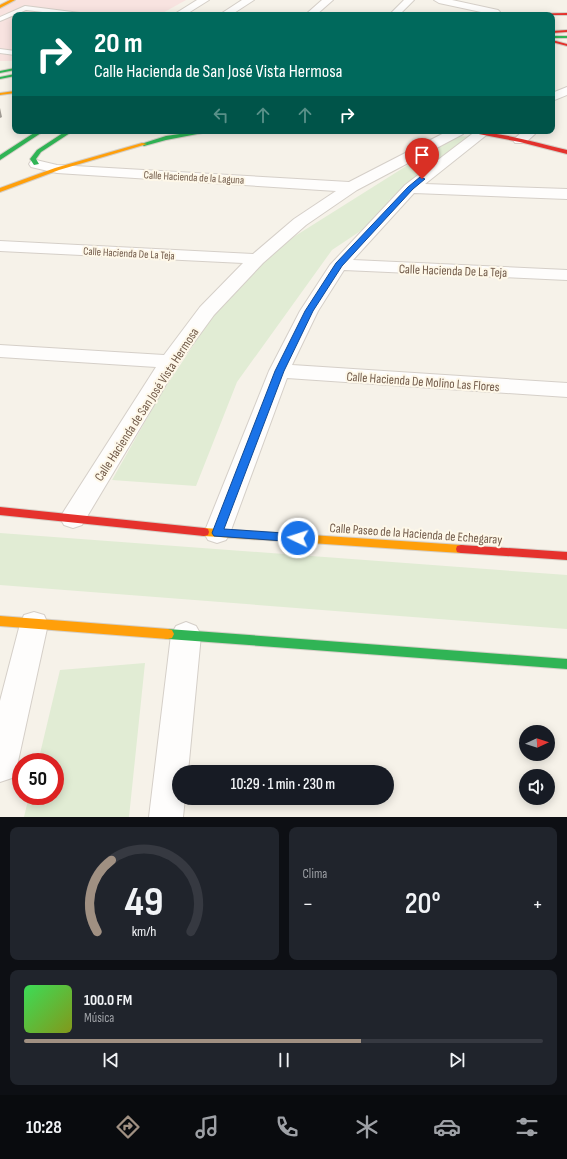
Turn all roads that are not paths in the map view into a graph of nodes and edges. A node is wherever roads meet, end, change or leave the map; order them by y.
1 (13, 0) edge
2 (204, 0) edge
3 (249, 0) edge
4 (328, 0) edge
5 (409, 0) edge
6 (439, 0) edge
7 (0, 7) edge
8 (16, 12) edge
9 (56, 12) edge
10 (183, 12) edge
11 (229, 12) edge
12 (314, 12) edge
13 (397, 12) edge
14 (495, 12) dead end
15 (12, 14) edge
16 (555, 14) edge
17 (567, 14) edge
18 (555, 18) edge
19 (567, 18) edge
20 (0, 19) edge
21 (567, 25) edge
22 (558, 33) edge
23 (567, 45) edge
24 (0, 51) edge
25 (12, 53) edge
26 (0, 64) edge
27 (12, 64) edge
28 (12, 70) edge
29 (12, 75) edge
30 (0, 76) edge
31 (12, 91) edge
32 (567, 91) edge
33 (0, 93) edge
34 (12, 96) edge
35 (555, 96) edge
36 (0, 98) edge
37 (567, 101) edge
38 (555, 106) edge
39 (36, 134) edge
40 (65, 134) edge
41 (153, 134) edge
42 (191, 134) edge
43 (452, 134) edge
44 (472, 134) edge
45 (505, 134) edge
46 (521, 135) edge
47 (567, 144) edge
48 (567, 152) edge
49 (0, 158) edge
50 (61, 161) junction
51 (33, 166) joint
52 (352, 187) junction
53 (410, 188) junction
54 (0, 190) edge
55 (567, 194) edge
56 (0, 246) edge
57 (257, 259) junction
58 (339, 265) junction
59 (567, 275) edge
60 (0, 351) edge
61 (170, 362) junction
62 (279, 371) junction
63 (567, 390) edge
64 (0, 511) edge
65 (73, 518) junction
66 (217, 533) junction
67 (567, 556) edge
68 (0, 621) edge
69 (34, 624) junction
70 (186, 635) junction
71 (567, 664) edge
72 (0, 766) edge
73 (166, 817) edge

1 - 7 main road
2 - 10 street
3 - 11 street
4 - 12 street
5 - 13 street
6 - 14 street
8 - 9 lane
15 - 20 lane
16 - 17 main road
18 - 19 main road
21 - 22 main road
22 - 23 main road
24 - 25 lane
26 - 27 main road
28 - 30 main road
29 - 30 main road
31 - 33 main road
32 - 35 street
34 - 36 main road
37 - 38 street
39 - 49 main road
40 - 51 main road
41 - 50 main road
42 - 50 main road
43 - 52 street, Calle Hacienda de San José Vista Hermosa
44 - 53 street
45 - 46 main road
46 - 47 main road
46 - 48 main road
50 - 51 street, Calle Hacienda de la Laguna
50 - 52 street, Calle Hacienda de la Laguna
50 - 54 main road
52 - 57 street, Calle Hacienda de San José Vista Hermosa
53 - 55 street
53 - 58 street
56 - 57 street, Calle Hacienda De La Teja
57 - 61 street, Calle Hacienda de San José Vista Hermosa
58 - 59 street, Calle Hacienda De La Teja
58 - 62 street
60 - 61 street
61 - 65 street, Calle Hacienda de San José Vista Hermosa
62 - 63 street, Calle Hacienda De Molino Las Flores
62 - 66 street
64 - 65 main road, Calle Paseo de la Hacienda de Echegaray
65 - 66 main road, Calle Paseo de la Hacienda de Echegaray
66 - 67 main road, Calle Paseo de la Hacienda de Echegaray
68 - 69 main road
69 - 70 main road
69 - 72 street
70 - 71 main road
70 - 73 street

